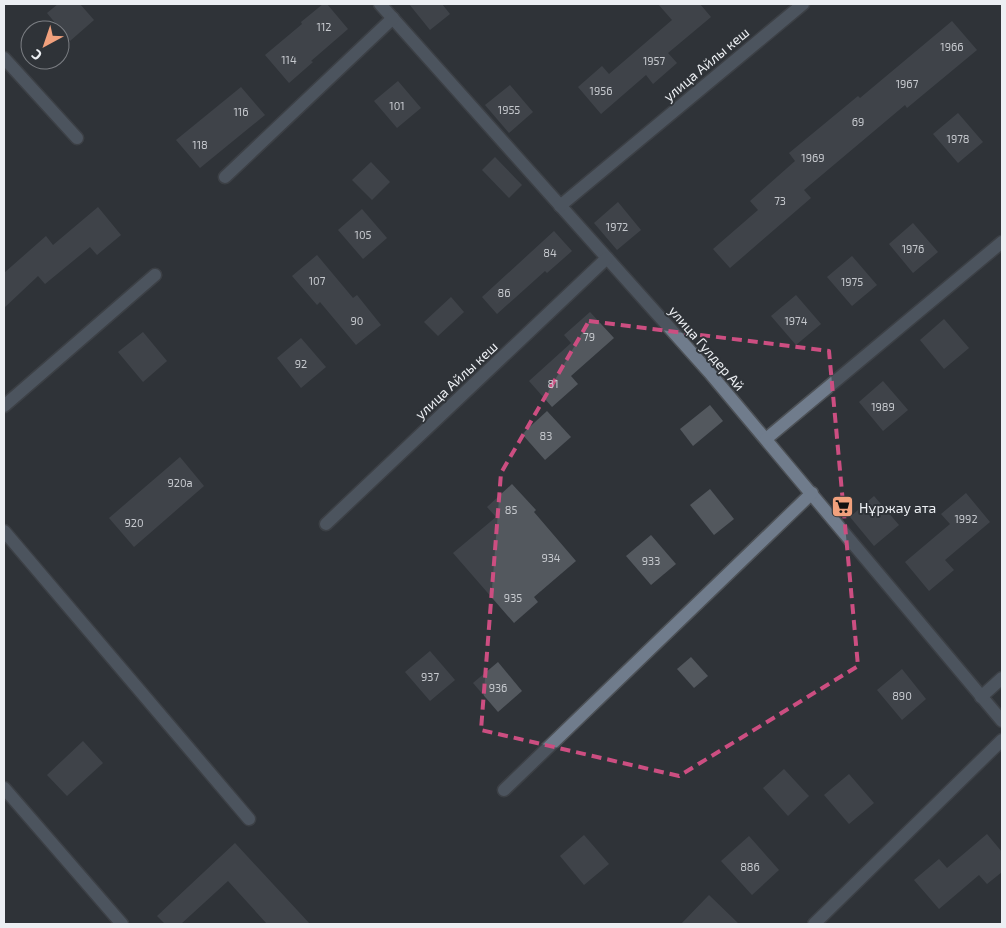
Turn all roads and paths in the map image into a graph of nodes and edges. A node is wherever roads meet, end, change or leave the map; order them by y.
1 (380, 4) edge
2 (802, 4) edge
3 (393, 18) junction
4 (4, 58) edge
5 (77, 138) dead end
6 (225, 177) dead end
7 (560, 206) junction
8 (1002, 242) edge
9 (607, 258) junction
10 (155, 275) dead end
11 (4, 406) edge
12 (766, 439) junction
13 (812, 494) junction
14 (326, 524) dead end
15 (4, 531) edge
16 (1002, 678) edge
17 (982, 697) junction
18 (1002, 721) edge
19 (1002, 740) edge
20 (4, 788) edge
21 (504, 790) dead end
22 (249, 820) dead end
23 (122, 924) edge
24 (814, 924) edge

1 - 3 street, улица Гулдер Ай
2 - 7 street, улица Айлы кеш
3 - 6 street
3 - 7 street, улица Гулдер Ай
4 - 5 street
7 - 9 street, улица Гулдер Ай
8 - 12 street
9 - 12 street, улица Гулдер Ай
9 - 14 street, улица Айлы кеш
10 - 11 street
12 - 13 street, улица Гулдер Ай
13 - 17 street, улица Гулдер Ай
13 - 21 street
15 - 22 street
16 - 17 street
17 - 18 street, улица Гулдер Ай
19 - 24 street
20 - 23 street

